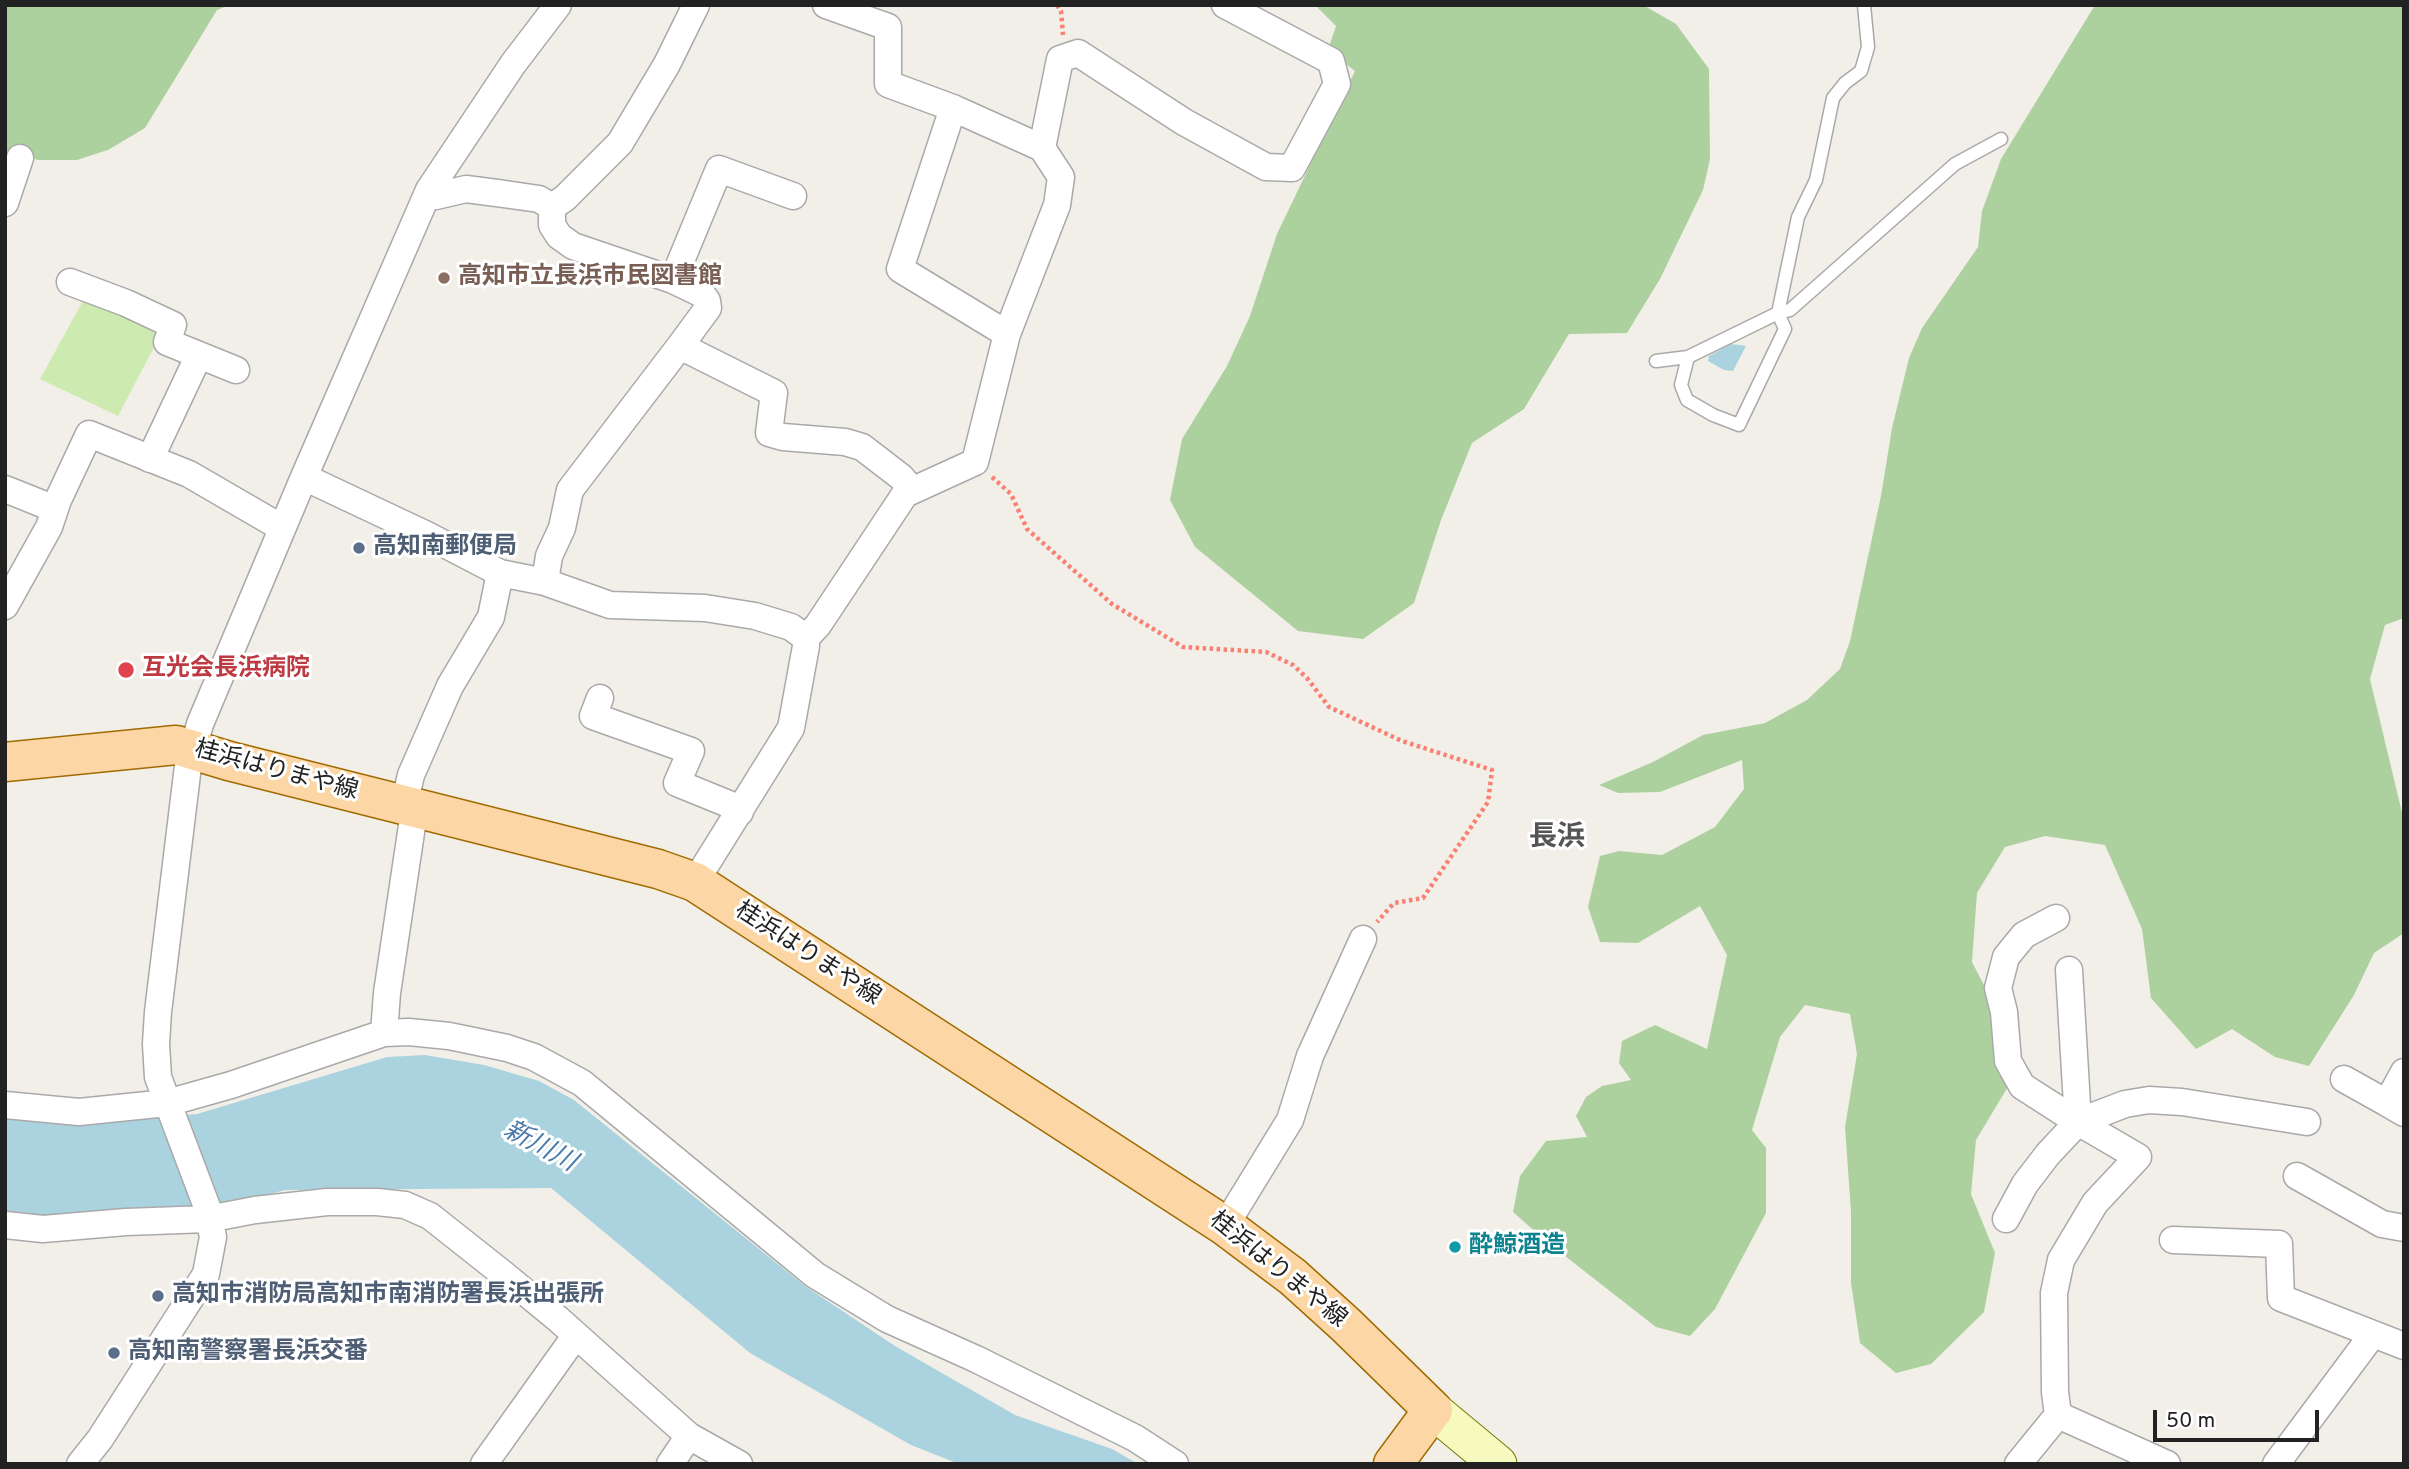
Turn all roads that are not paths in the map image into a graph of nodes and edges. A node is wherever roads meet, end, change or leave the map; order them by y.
1 (558, 5) edge
2 (696, 5) edge
3 (826, 5) edge
4 (1864, 5) edge
5 (1233, 7) edge
6 (953, 108) junction
7 (2001, 139) dead end
8 (1042, 148) junction
9 (20, 158) dead end
10 (429, 190) junction
11 (793, 196) dead end
12 (5, 203) edge
13 (552, 207) junction
14 (673, 280) junction
15 (70, 282) dead end
16 (1778, 313) junction
17 (1007, 334) junction
18 (680, 346) junction
19 (199, 355) junction
20 (1688, 357) junction
21 (1656, 361) dead end
22 (236, 370) dead end
23 (150, 459) junction
24 (303, 477) junction
25 (5, 489) edge
26 (905, 494) junction
27 (55, 509) junction
28 (282, 528) junction
29 (500, 573) junction
30 (545, 582) junction
31 (5, 607) edge
32 (806, 638) junction
33 (600, 698) dead end
34 (192, 749) junction
35 (5, 762) edge
36 (404, 805) junction
37 (740, 812) junction
38 (695, 882) junction
39 (2056, 918) dead end
40 (1363, 939) road end
41 (2068, 970) dead end
42 (384, 1033) junction
43 (2404, 1072) edge
44 (2344, 1079) dead end
45 (5, 1105) edge
46 (169, 1107) junction
47 (2395, 1108) edge
48 (2078, 1122) junction
49 (2307, 1122) dead end
50 (2297, 1176) dead end
51 (207, 1213) junction
52 (2006, 1219) dead end
53 (5, 1226) edge
54 (1225, 1226) junction
55 (2404, 1228) edge
56 (2173, 1240) dead end
57 (2370, 1332) junction
58 (576, 1335) junction
59 (2404, 1346) edge
60 (1433, 1410) junction
61 (2058, 1415) junction
62 (689, 1436) junction
63 (80, 1464) edge
64 (484, 1464) edge
65 (670, 1464) edge
66 (739, 1464) edge
67 (1175, 1464) edge
68 (1393, 1464) edge
69 (1499, 1464) edge
70 (2019, 1464) edge
71 (2167, 1464) edge
72 (2276, 1464) edge

1 - 10 street
2 - 13 street
3 - 6 street
4 - 16 lane
5 - 8 street
6 - 8 street
6 - 17 street
7 - 16 lane
8 - 17 street
9 - 12 street
10 - 13 street
10 - 24 street
11 - 14 street
13 - 14 street
14 - 18 street
15 - 19 street
16 - 20 lane
16 - 20 lane
17 - 26 street
18 - 26 street
18 - 30 street
19 - 22 street
19 - 23 street
20 - 21 lane
23 - 27 street
23 - 28 street
24 - 28 street
24 - 29 street
25 - 27 street
26 - 32 street
27 - 31 street
28 - 34 street
29 - 30 street
29 - 36 street
30 - 32 street
32 - 37 street
33 - 37 street
34 - 35 main road, 桂浜はりまや線
34 - 36 main road, 桂浜はりまや線
34 - 46 street
36 - 38 main road, 桂浜はりまや線
36 - 42 street
37 - 38 street
38 - 54 main road, 桂浜はりまや線
39 - 48 street
40 - 54 street
41 - 48 street
42 - 46 street
42 - 67 street
43 - 47 street
44 - 47 street
45 - 46 street
46 - 51 street
48 - 49 street
48 - 52 street
48 - 61 street
50 - 55 street
51 - 53 street
51 - 58 street
51 - 63 street
54 - 60 main road, 桂浜はりまや線
56 - 57 street
57 - 59 street
57 - 72 street
58 - 62 street
58 - 64 street
60 - 68 main road
60 - 69 main road
61 - 70 street
61 - 71 street
62 - 65 street
62 - 66 street

